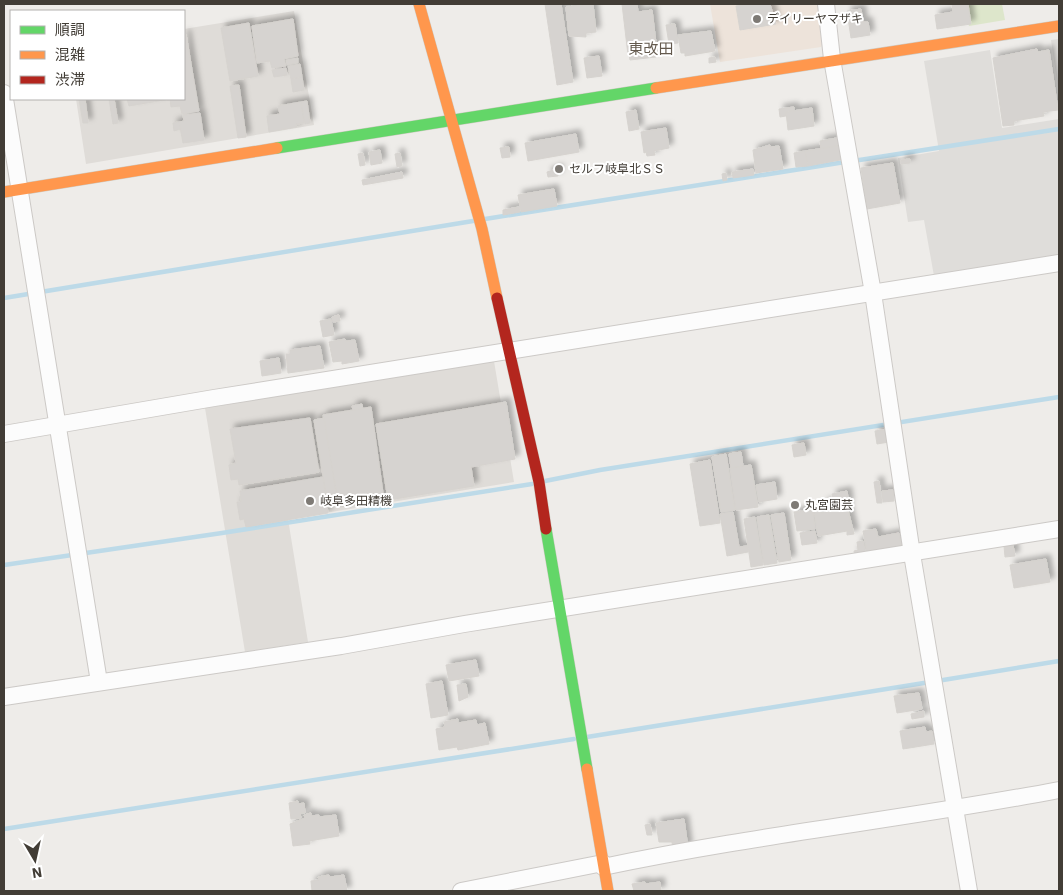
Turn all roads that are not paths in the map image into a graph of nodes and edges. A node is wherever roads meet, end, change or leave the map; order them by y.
1 (419, 4) edge
2 (826, 4) edge
3 (1059, 26) edge
4 (832, 60) junction
5 (4, 93) edge
6 (452, 119) junction
7 (11, 191) edge
8 (1059, 263) edge
9 (873, 293) junction
10 (508, 350) junction
11 (57, 423) junction
12 (4, 434) edge
13 (1059, 529) edge
14 (912, 554) junction
15 (558, 608) junction
16 (99, 682) junction
17 (4, 697) edge
18 (1059, 790) edge
19 (955, 810) junction
20 (603, 865) junction
21 (461, 891) edge
22 (608, 891) edge
23 (969, 891) edge

1 - 6 street
2 - 4 street
3 - 4 street
4 - 6 street
4 - 9 street
5 - 7 street
6 - 7 street
6 - 10 street
7 - 11 street
8 - 9 street
9 - 10 street
9 - 14 street
10 - 11 street
10 - 15 street
11 - 12 street
11 - 16 street
13 - 14 street
14 - 15 street
14 - 19 street
15 - 16 street
15 - 20 street
16 - 17 street
18 - 19 street
19 - 20 street
19 - 23 street
20 - 21 street
20 - 22 street

